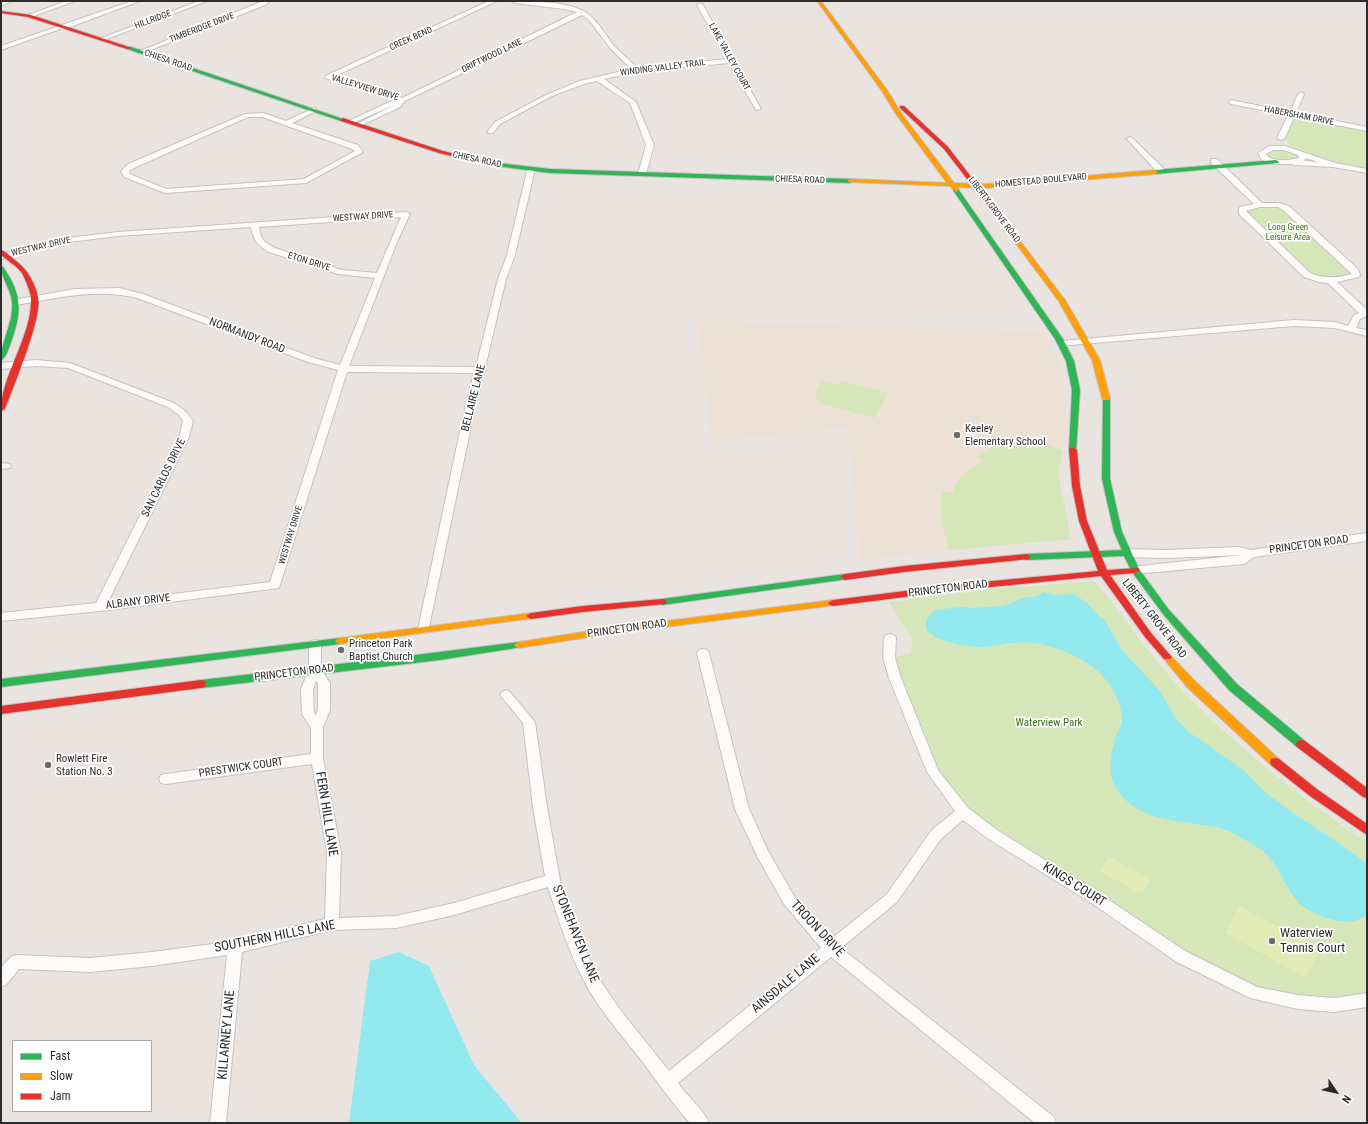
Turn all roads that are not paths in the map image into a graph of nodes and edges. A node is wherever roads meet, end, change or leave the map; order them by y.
1 (10, 1) edge
2 (72, 1) edge
3 (137, 1) edge
4 (204, 1) edge
5 (494, 1) edge
6 (515, 1) edge
7 (819, 1) edge
8 (265, 3) edge
9 (1, 4) edge
10 (700, 4) dead end
11 (1, 12) edge
12 (582, 12) junction
13 (29, 16) junction
14 (64, 26) junction
15 (102, 39) junction
16 (1, 48) edge
17 (141, 52) junction
18 (731, 61) junction
19 (636, 70) junction
20 (327, 77) joint
21 (598, 78) junction
22 (885, 91) junction
23 (1301, 94) dead end
24 (403, 100) junction
25 (1231, 102) dead end
26 (758, 109) dead end
27 (314, 110) junction
28 (1291, 114) junction
29 (286, 123) junction
30 (355, 124) junction
31 (1367, 129) edge
32 (491, 132) dead end
33 (1281, 138) junction
34 (1130, 139) dead end
35 (1272, 148) junction
36 (1292, 149) junction
37 (1262, 153) junction
38 (1301, 154) junction
39 (1276, 162) junction
40 (1295, 163) junction
41 (1216, 164) junction
42 (1333, 165) junction
43 (1158, 168) junction
44 (531, 169) junction
45 (1367, 171) edge
46 (642, 174) junction
47 (974, 184) junction
48 (953, 186) junction
49 (1260, 205) junction
50 (255, 224) junction
51 (2, 255) edge
52 (1, 268) edge
53 (379, 276) junction
54 (1330, 280) junction
55 (35, 298) junction
56 (16, 302) junction
57 (1365, 313) edge
58 (1351, 328) junction
59 (1367, 333) edge
60 (1087, 342) junction
61 (1062, 344) junction
62 (1, 358) edge
63 (18, 363) junction
64 (1, 366) edge
65 (343, 369) junction
66 (481, 370) junction
67 (1, 408) edge
68 (1367, 537) edge
69 (1096, 553) junction
70 (1128, 553) junction
71 (1251, 554) junction
72 (1135, 570) junction
73 (1103, 572) junction
74 (275, 585) joint
75 (682, 600) junction
76 (100, 607) junction
77 (1, 617) edge
78 (696, 620) junction
79 (424, 630) junction
80 (890, 638) dead end
81 (315, 644) junction
82 (703, 653) dead end
83 (315, 670) junction
84 (1, 682) edge
85 (506, 695) dead end
86 (1, 710) edge
87 (317, 728) junction
88 (317, 758) junction
89 (166, 779) dead end
90 (1367, 794) edge
91 (963, 812) junction
92 (1367, 830) edge
93 (553, 880) junction
94 (332, 924) junction
95 (235, 947) junction
96 (830, 948) junction
97 (1, 980) edge
98 (1367, 1000) edge
99 (668, 1082) junction
100 (218, 1123) edge
101 (700, 1123) edge
102 (1048, 1123) edge

1 - 9 street
2 - 13 street
3 - 14 street
4 - 15 street, HILLRIDGE
5 - 20 street, CREEK BEND
6 - 12 street
7 - 22 main road, LIBERTY GROVE ROAD
8 - 17 street, TIMBERIDGE DRIVE
10 - 18 street, LAKE VALLEY COURT
11 - 13 main road, CHIESA ROAD
12 - 19 street
12 - 24 street, DRIFTWOOD LANE
13 - 14 main road, CHIESA ROAD
14 - 15 main road, CHIESA ROAD
14 - 16 street
15 - 17 main road, CHIESA ROAD
17 - 27 main road, CHIESA ROAD
18 - 19 street, WINDING VALLEY TRAIL
18 - 26 street, LAKE VALLEY COURT
19 - 21 street, WINDING VALLEY TRAIL
20 - 24 street, VALLEYVIEW DRIVE
21 - 32 street, WINDING VALLEY TRAIL
21 - 46 street
22 - 47 main road, LIBERTY GROVE ROAD
22 - 48 main road, LIBERTY GROVE ROAD
23 - 28 street
24 - 30 street, DRIFTWOOD LANE
25 - 28 street, HABERSHAM DRIVE
27 - 29 street
27 - 30 main road, CHIESA ROAD
28 - 31 street, HABERSHAM DRIVE
28 - 33 street
29 - 29 street
30 - 44 main road, CHIESA ROAD
33 - 35 street
33 - 36 street
34 - 43 street
35 - 36 street, HOMESTEAD BOULEVARD
35 - 37 street, HOMESTEAD BOULEVARD
36 - 38 street, HOMESTEAD BOULEVARD
37 - 39 street, HOMESTEAD BOULEVARD
37 - 41 main road, HOMESTEAD BOULEVARD
38 - 40 street
38 - 42 street, HOMESTEAD BOULEVARD
39 - 40 street, HOMESTEAD BOULEVARD
39 - 41 main road, HOMESTEAD BOULEVARD
40 - 42 street, HOMESTEAD BOULEVARD
41 - 43 main road, HOMESTEAD BOULEVARD
41 - 49 street
42 - 45 street, HOMESTEAD BOULEVARD
43 - 47 main road, HOMESTEAD BOULEVARD
44 - 46 main road, CHIESA ROAD
44 - 66 street, BELLAIRE LANE
46 - 48 main road, CHIESA ROAD
47 - 48 main road, CHIESA ROAD
47 - 60 main road, LIBERTY GROVE ROAD
48 - 61 main road, LIBERTY GROVE ROAD
49 - 54 street
49 - 54 street
50 - 51 street, WESTWAY DRIVE
50 - 53 street, ETON DRIVE
50 - 53 street, WESTWAY DRIVE
51 - 55 main road
52 - 56 main road
53 - 65 street, WESTWAY DRIVE
54 - 57 street
55 - 56 street, NORMANDY ROAD
55 - 63 main road
55 - 65 street, NORMANDY ROAD
56 - 62 main road
57 - 58 street
58 - 59 street
58 - 60 street
60 - 61 street
60 - 70 main road, LIBERTY GROVE ROAD
61 - 69 main road, LIBERTY GROVE ROAD
63 - 64 street, SAN CARLOS DRIVE
63 - 67 main road
63 - 76 street, SAN CARLOS DRIVE
65 - 66 street, NORMANDY ROAD
65 - 74 street, WESTWAY DRIVE
66 - 79 street, BELLAIRE LANE
68 - 71 street, PRINCETON ROAD
69 - 70 main road, PRINCETON ROAD
69 - 73 main road, LIBERTY GROVE ROAD
69 - 75 main road, PRINCETON ROAD
70 - 71 street, PRINCETON ROAD
70 - 72 main road, LIBERTY GROVE ROAD
71 - 72 street, PRINCETON ROAD
72 - 73 main road, PRINCETON ROAD
72 - 90 main road, LIBERTY GROVE ROAD
73 - 78 main road, PRINCETON ROAD
73 - 92 main road, LIBERTY GROVE ROAD
74 - 76 street, ALBANY DRIVE
75 - 78 main road
75 - 79 main road, PRINCETON ROAD
76 - 77 street, ALBANY DRIVE
78 - 83 main road, PRINCETON ROAD
79 - 81 main road, PRINCETON ROAD
80 - 91 street, KINGS COURT
81 - 83 street, FERN HILL LANE
81 - 84 main road, PRINCETON ROAD
82 - 96 street, TROON DRIVE
83 - 86 main road, PRINCETON ROAD
83 - 87 street, FERN HILL LANE
83 - 87 street, FERN HILL LANE
85 - 93 street, STONEHAVEN LANE
87 - 88 street, FERN HILL LANE
88 - 89 street, PRESTWICK COURT
88 - 94 street, FERN HILL LANE
91 - 96 street, AINSDALE LANE
91 - 98 street, KINGS COURT
93 - 94 street, SOUTHERN HILLS LANE
93 - 99 street, STONEHAVEN LANE
94 - 95 street, SOUTHERN HILLS LANE
95 - 97 street, SOUTHERN HILLS LANE
95 - 100 street, KILLARNEY LANE
96 - 99 street, AINSDALE LANE
96 - 102 street, TROON DRIVE
99 - 101 street, STONEHAVEN LANE

